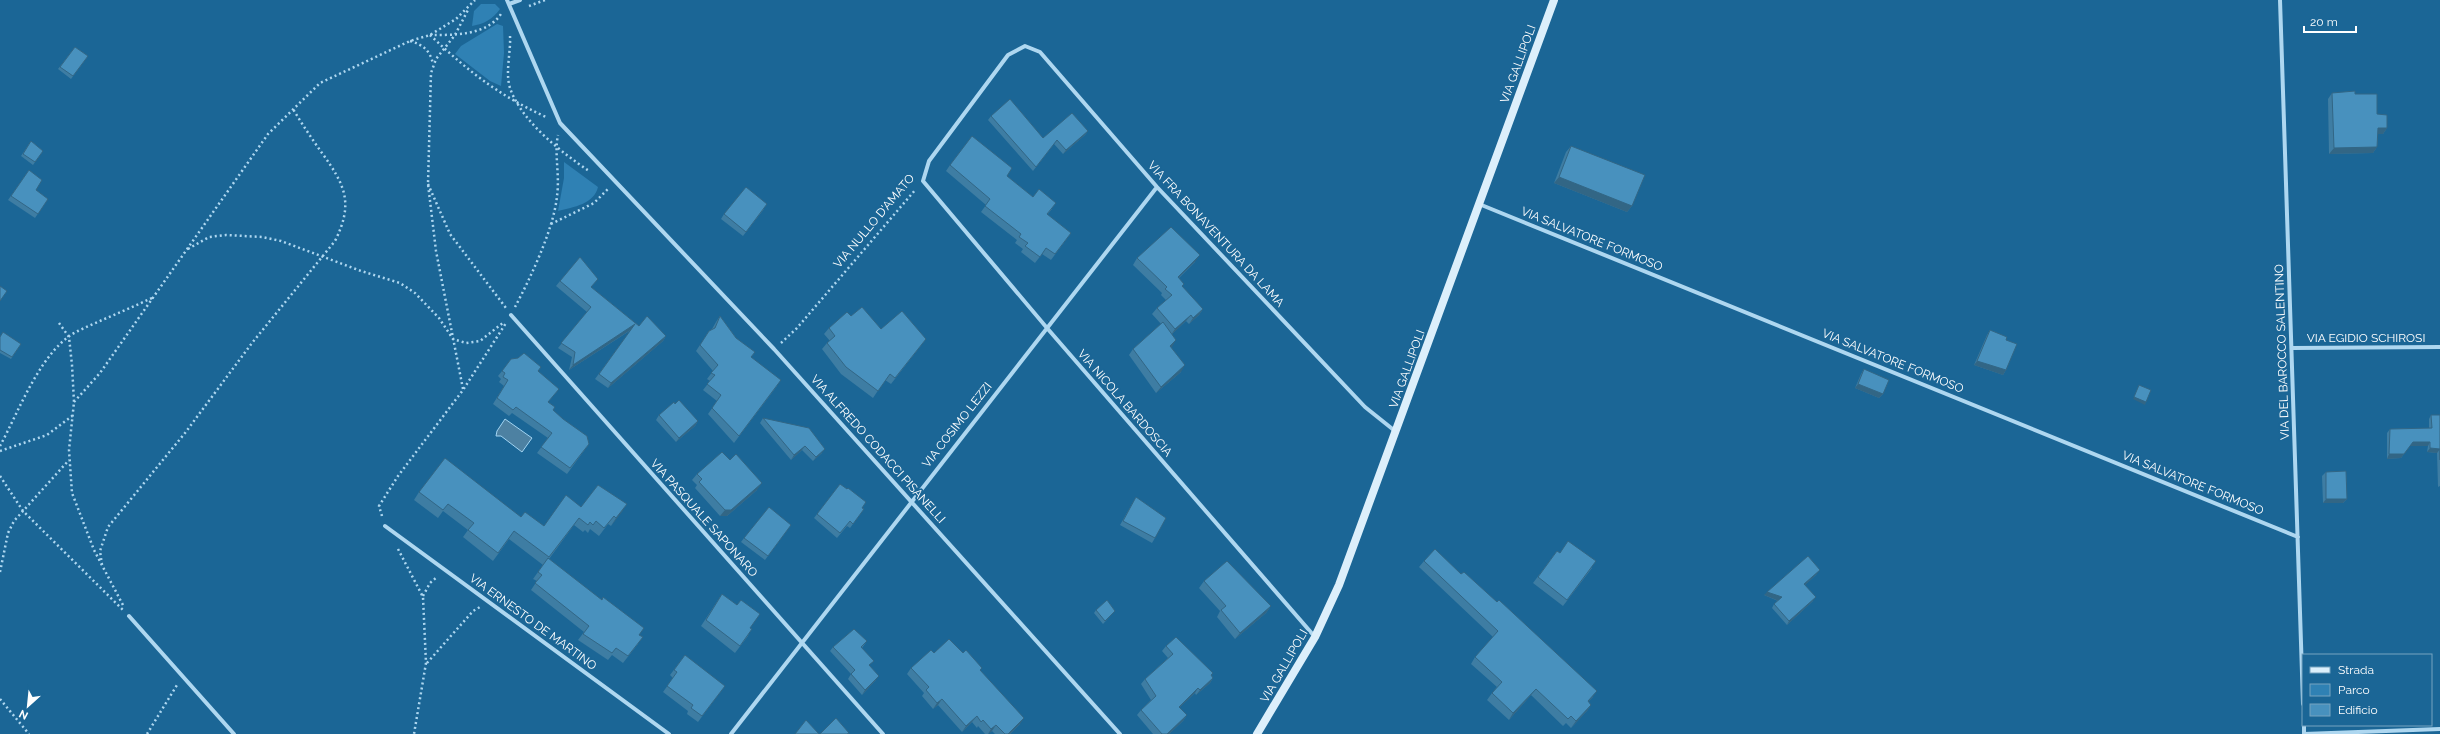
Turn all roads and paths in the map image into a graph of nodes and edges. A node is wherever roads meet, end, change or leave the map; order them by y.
1 (476, 0) edge
2 (520, 0) edge
3 (1554, 0) edge
4 (2280, 0) edge
5 (508, 2) edge
6 (471, 5) junction
7 (510, 32) dead end
8 (430, 35) junction
9 (455, 35) junction
10 (410, 41) junction
11 (1025, 46) joint
12 (444, 48) junction
13 (434, 65) junction
14 (518, 104) junction
15 (293, 109) junction
16 (560, 124) junction
17 (555, 145) junction
18 (591, 172) dead end
19 (615, 181) junction
20 (923, 181) junction
21 (428, 184) junction
22 (1157, 187) junction
23 (1479, 204) junction
24 (551, 225) junction
25 (187, 249) junction
26 (322, 257) junction
27 (154, 297) junction
28 (511, 315) junction
29 (59, 323) dead end
30 (1046, 328) junction
31 (69, 337) junction
32 (453, 339) junction
33 (2292, 348) junction
34 (2440, 348) edge
35 (774, 349) junction
36 (463, 390) junction
37 (74, 402) junction
38 (72, 416) junction
39 (1397, 433) junction
40 (0, 446) edge
41 (0, 451) edge
42 (70, 459) junction
43 (0, 476) edge
44 (911, 500) junction
45 (23, 511) junction
46 (385, 526) joint
47 (2298, 537) junction
48 (396, 545) dead end
49 (102, 565) junction
50 (447, 571) junction
51 (0, 572) edge
52 (423, 597) junction
53 (489, 602) junction
54 (129, 616) junction
55 (1315, 637) junction
56 (801, 643) junction
57 (426, 663) junction
58 (2302, 671) edge
59 (182, 676) junction
60 (0, 699) edge
61 (2440, 729) edge
62 (29, 734) edge
63 (147, 734) edge
64 (234, 734) edge
65 (414, 734) edge
66 (669, 734) edge
67 (731, 734) edge
68 (883, 734) edge
69 (1120, 734) edge
70 (1257, 734) edge
71 (2304, 734) edge

1 - 6 path
2 - 5 street
3 - 23 main road, VIA GALLIPOLI
4 - 33 street, VIA DEL BAROCCO SALENTINO
5 - 9 path
5 - 16 street
6 - 8 path
6 - 9 path
7 - 14 path
8 - 9 path
8 - 10 path
8 - 12 path
9 - 12 path
10 - 13 path
10 - 15 path
11 - 20 street, VIA NULLO D'AMATO
11 - 22 street, VIA FRA BONAVENTURA DA LAMA
12 - 13 path
12 - 14 path
13 - 21 path
14 - 16 path
14 - 17 path
15 - 25 path
15 - 26 path
16 - 17 path
16 - 19 street, VIA ALFREDO CODACCI PISANELLI
17 - 18 path
17 - 24 path
19 - 24 path
19 - 35 street, VIA ALFREDO CODACCI PISANELLI
20 - 30 street, VIA NICOLA BARDOSCIA
20 - 35 path, VIA NULLO D'AMATO
21 - 28 path
21 - 32 path
22 - 30 street, VIA COSIMO LEZZI
22 - 39 street, VIA FRA BONAVENTURA DA LAMA
23 - 39 main road, VIA GALLIPOLI
23 - 47 street, VIA SALVATORE FORMOSO
24 - 28 path
25 - 26 path
25 - 27 path
26 - 32 path
26 - 49 path
27 - 31 path
27 - 37 path
28 - 32 path
28 - 36 path
28 - 56 street, VIA PASQUALE SAPONARO
29 - 31 path
30 - 44 street, VIA COSIMO LEZZI
30 - 55 street, VIA NICOLA BARDOSCIA
31 - 37 path
31 - 40 path
32 - 36 path
33 - 34 street, VIA EGIDIO SCHIROSI
33 - 47 street, VIA DEL BAROCCO SALENTINO
35 - 44 street, VIA ALFREDO CODACCI PISANELLI
36 - 46 path
37 - 38 path
38 - 41 path
38 - 42 path
39 - 55 main road, VIA GALLIPOLI
42 - 45 path
42 - 49 path
43 - 45 path
44 - 56 street, VIA COSIMO LEZZI
44 - 69 street, VIA ALFREDO CODACCI PISANELLI
45 - 51 path
45 - 54 path
46 - 50 street, VIA ERNESTO DE MARTINO
47 - 58 street, VIA DEL BAROCCO SALENTINO
48 - 52 path
49 - 54 path
50 - 52 path
50 - 53 street, VIA ERNESTO DE MARTINO
52 - 57 path
53 - 57 path
53 - 66 street, VIA ERNESTO DE MARTINO
54 - 59 street
55 - 70 main road, VIA GALLIPOLI
56 - 67 street, VIA COSIMO LEZZI
56 - 68 street, VIA PASQUALE SAPONARO
57 - 65 path
59 - 63 path
59 - 64 street
60 - 62 path
61 - 71 street

